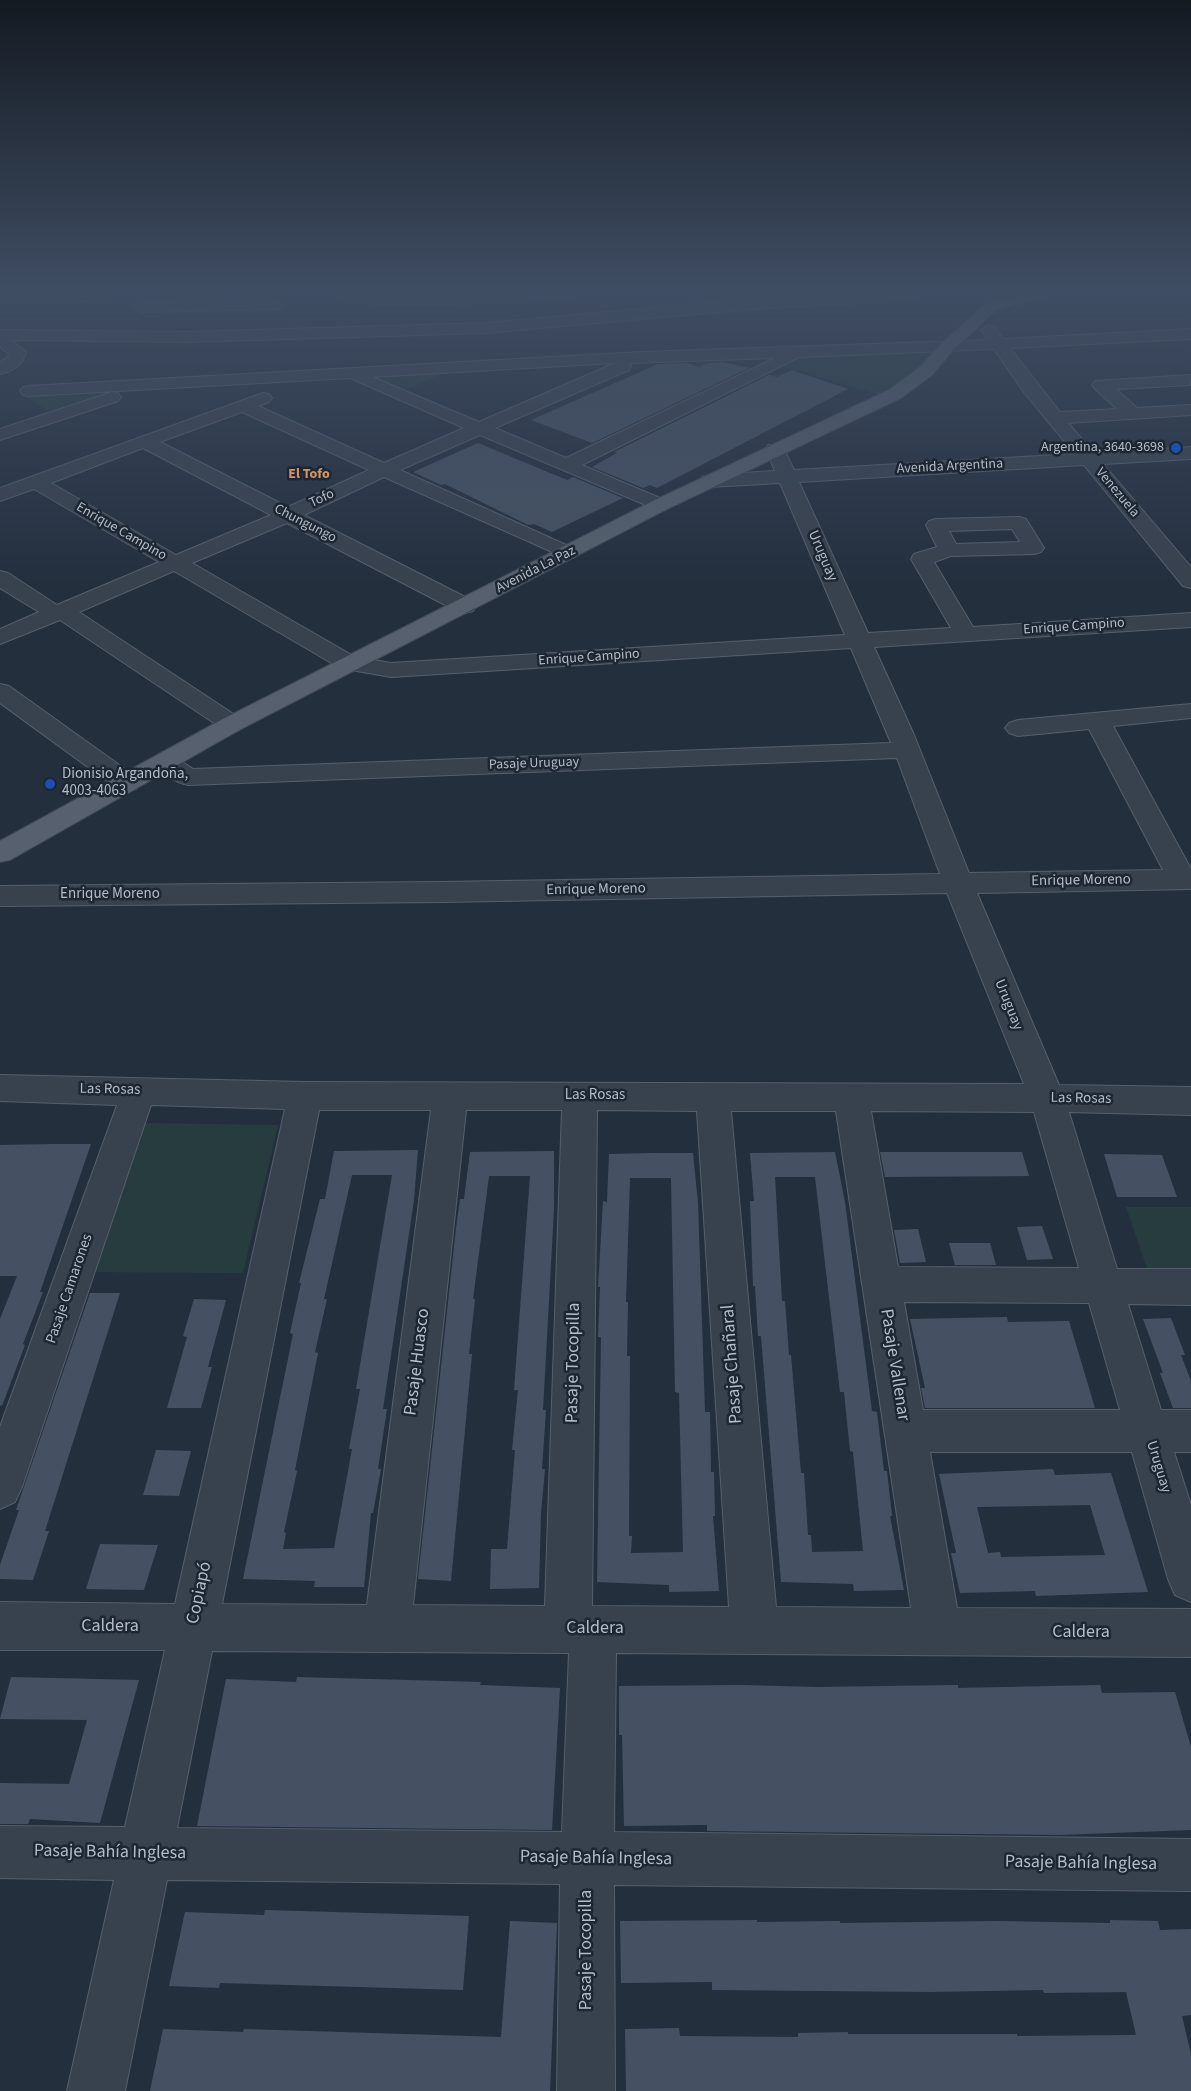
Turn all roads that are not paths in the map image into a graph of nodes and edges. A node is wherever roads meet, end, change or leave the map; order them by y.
1 (106, 387) edge
2 (143, 387) edge
3 (294, 387) edge
4 (382, 387) edge
5 (426, 387) edge
6 (575, 387) edge
7 (729, 387) edge
8 (905, 387) edge
9 (1031, 387) edge
10 (1103, 387) edge
11 (29, 391) dead end
12 (405, 396) junction
13 (243, 405) junction
14 (1191, 410) edge
15 (1133, 414) junction
16 (1055, 418) junction
17 (481, 428) junction
18 (0, 435) edge
19 (145, 442) junction
20 (775, 449) junction
21 (1191, 453) edge
22 (1089, 459) junction
23 (567, 465) junction
24 (384, 470) junction
25 (788, 476) junction
26 (709, 481) junction
27 (36, 482) junction
28 (0, 495) edge
29 (660, 506) junction
30 (288, 515) junction
31 (949, 550) dead end
32 (568, 553) junction
33 (173, 562) junction
34 (0, 578) edge
35 (1191, 581) edge
36 (465, 606) junction
37 (58, 612) junction
38 (1191, 620) edge
39 (966, 634) junction
40 (0, 637) edge
41 (858, 641) junction
42 (355, 663) junction
43 (0, 691) edge
44 (1191, 711) edge
45 (1098, 721) junction
46 (232, 724) junction
47 (1018, 728) dead end
48 (906, 750) junction
49 (166, 763) junction
50 (127, 783) junction
51 (0, 853) edge
52 (1186, 879) edge
53 (958, 883) junction
54 (0, 896) edge
55 (139, 1091) junction
56 (304, 1095) junction
57 (450, 1096) junction
58 (580, 1096) junction
59 (4, 1097) edge
60 (713, 1097) junction
61 (851, 1097) junction
62 (1047, 1098) junction
63 (1191, 1101) edge
64 (881, 1284) junction
65 (1103, 1286) junction
66 (1191, 1287) edge
67 (905, 1431) junction
68 (1147, 1431) junction
69 (1191, 1431) edge
70 (0, 1487) edge
71 (1191, 1579) edge
72 (0, 1626) edge
73 (193, 1628) junction
74 (387, 1628) junction
75 (581, 1629) junction
76 (754, 1630) junction
77 (938, 1632) junction
78 (1191, 1633) edge
79 (0, 1852) edge
80 (146, 1854) junction
81 (587, 1858) junction
82 (1191, 1865) edge
83 (96, 2091) edge
84 (586, 2091) edge

1 - 11 street
2 - 18 street
3 - 13 street
4 - 12 street
5 - 12 street
6 - 17 street, Tofo
7 - 23 street
8 - 20 main road, Avenida La Paz
9 - 16 street, Venezuela
10 - 15 street
12 - 17 street
13 - 19 street
13 - 24 street
14 - 15 street
15 - 16 street
16 - 22 street, Venezuela
17 - 23 street
17 - 24 street, Tofo
19 - 27 street
19 - 30 street, Chungungo
20 - 25 street, Uruguay
20 - 26 main road, Avenida La Paz
21 - 22 street, Avenida Argentina
22 - 25 street, Avenida Argentina
22 - 35 street, Venezuela
23 - 29 street
24 - 30 street, Tofo
24 - 32 street
25 - 26 street, Avenida Argentina
25 - 41 street, Uruguay
26 - 29 main road, Avenida La Paz
27 - 28 street
27 - 33 street, Enrique Campino
29 - 32 main road, Avenida La Paz
30 - 33 street, Tofo
30 - 36 street, Chungungo
31 - 39 street
32 - 36 main road, Avenida La Paz
33 - 37 street, Tofo
33 - 42 street, Enrique Campino
34 - 37 street
36 - 42 main road, Avenida La Paz
37 - 40 street, Tofo
37 - 46 street
38 - 39 street, Enrique Campino
39 - 41 street, Enrique Campino
41 - 42 street, Enrique Campino
41 - 48 street, Uruguay
42 - 46 main road, Avenida La Paz
43 - 50 street
44 - 45 street
45 - 47 street
45 - 52 street
46 - 49 main road, Avenida La Paz
48 - 49 street, Pasaje Uruguay
48 - 53 street, Uruguay
49 - 50 main road, Avenida La Paz
50 - 51 main road, Avenida La Paz
52 - 53 street, Enrique Moreno
53 - 54 street, Enrique Moreno
53 - 62 street, Uruguay
55 - 56 street, Las Rosas
55 - 59 street, Las Rosas
55 - 70 street, Pasaje Camarones
56 - 57 street, Las Rosas
56 - 73 street, Copiapó
57 - 58 street, Las Rosas
57 - 74 street, Pasaje Huasco
58 - 60 street, Las Rosas
58 - 75 street, Pasaje Tocopilla
60 - 61 street, Las Rosas
60 - 76 street, Pasaje Chañaral
61 - 62 street, Las Rosas
61 - 64 street, Pasaje Vallenar
62 - 63 street, Las Rosas
62 - 65 street, Uruguay
64 - 65 street
64 - 67 street, Pasaje Vallenar
65 - 66 street
65 - 68 street, Uruguay
67 - 68 street
67 - 77 street, Pasaje Vallenar
68 - 69 street
68 - 71 street, Uruguay
72 - 73 street, Caldera
73 - 74 street, Caldera
73 - 80 street, Copiapó
74 - 75 street, Caldera
75 - 76 street, Caldera
75 - 81 street, Pasaje Tocopilla
76 - 77 street, Caldera
77 - 78 street, Caldera
79 - 80 street, Pasaje Bahía Inglesa
80 - 81 street, Pasaje Bahía Inglesa
80 - 83 street, Copiapó
81 - 82 street, Pasaje Bahía Inglesa
81 - 84 street, Pasaje Tocopilla

